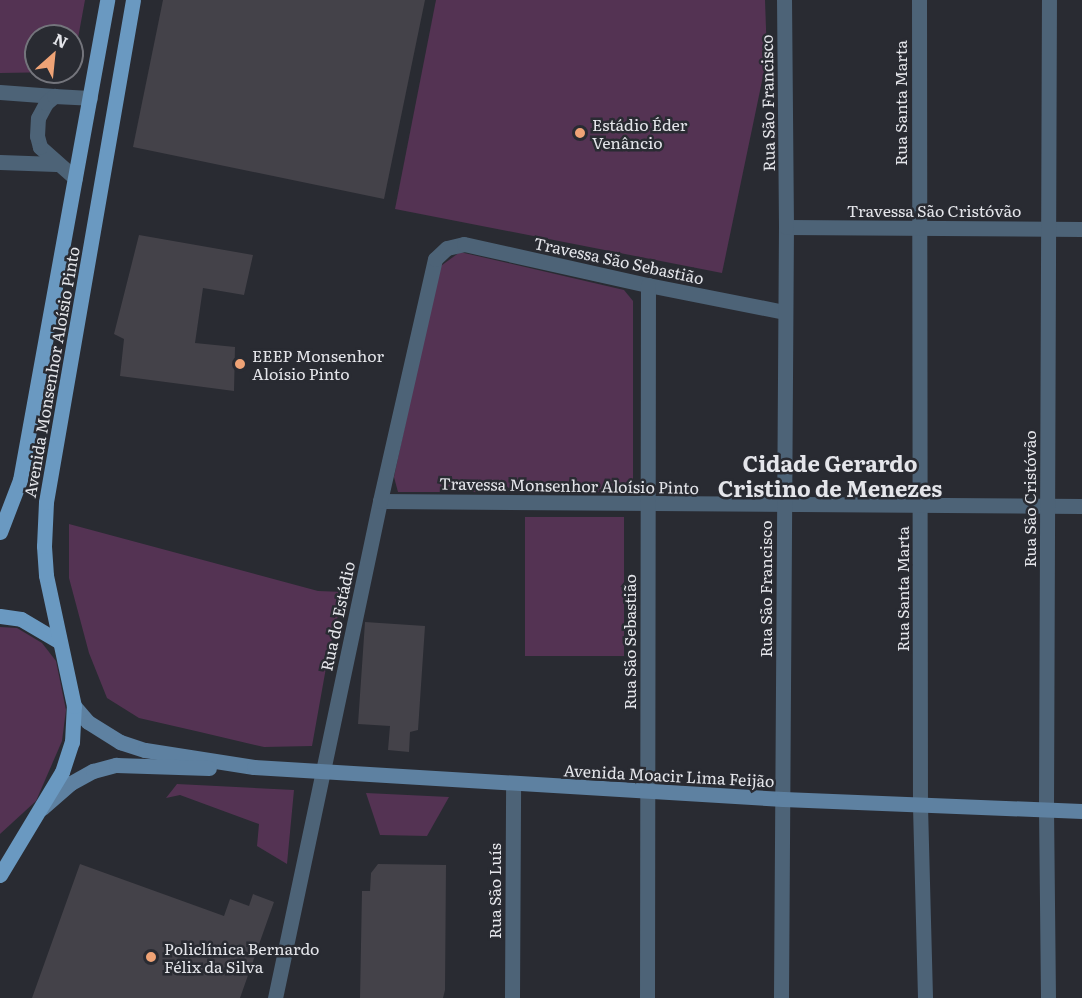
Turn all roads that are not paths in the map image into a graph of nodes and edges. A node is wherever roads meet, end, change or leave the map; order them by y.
1 (107, 0) edge
2 (133, 0) edge
3 (783, 0) edge
4 (919, 0) edge
5 (1049, 0) edge
6 (0, 93) edge
7 (54, 96) junction
8 (90, 98) junction
9 (0, 162) edge
10 (56, 164) junction
11 (75, 178) junction
12 (786, 227) junction
13 (917, 228) junction
14 (1048, 229) junction
15 (1082, 229) edge
16 (447, 248) joint
17 (648, 285) junction
18 (784, 312) junction
19 (380, 501) junction
20 (920, 503) junction
21 (784, 504) junction
22 (646, 505) junction
23 (1047, 506) junction
24 (1082, 506) edge
25 (0, 532) edge
26 (0, 616) edge
27 (60, 642) junction
28 (74, 706) junction
29 (254, 767) junction
30 (322, 773) junction
31 (513, 784) junction
32 (647, 791) junction
33 (783, 800) junction
34 (920, 806) junction
35 (40, 810) junction
36 (1046, 810) junction
37 (1082, 811) edge
38 (20, 837) junction
39 (0, 845) edge
40 (0, 875) edge
41 (275, 998) edge
42 (512, 998) edge
43 (647, 998) edge
44 (782, 998) edge
45 (925, 998) edge
46 (1048, 998) edge

1 - 8 main road, Avenida Monsenhor Aloísio Pinto
2 - 27 main road, Avenida Monsenhor Aloísio Pinto
3 - 12 street, Rua São Francisco
4 - 13 street, Rua Santa Marta
5 - 14 street, Rua São Cristóvão
6 - 7 street
7 - 8 street
7 - 10 street
8 - 11 main road, Avenida Monsenhor Aloísio Pinto
9 - 10 street
10 - 11 street
11 - 25 main road, Avenida Monsenhor Aloísio Pinto
12 - 13 street, Travessa São Cristóvão
12 - 18 street, Rua São Francisco
13 - 14 street, Travessa São Cristóvão
13 - 20 street, Rua Santa Marta
14 - 15 street, Travessa São Cristóvão
14 - 23 street, Rua São Cristóvão
16 - 17 street, Travessa São Sebastião
16 - 19 street, Rua do Estádio
17 - 18 street, Travessa São Sebastião
17 - 22 street, Rua São Sebastião
18 - 21 street, Rua São Francisco
19 - 22 street, Travessa Monsenhor Aloísio Pinto
19 - 30 street, Rua do Estádio
20 - 21 street, Travessa Monsenhor Aloísio Pinto
20 - 23 street, Travessa Monsenhor Aloísio Pinto
20 - 34 street, Rua Santa Marta
21 - 22 street, Travessa Monsenhor Aloísio Pinto
21 - 33 street, Rua São Francisco
22 - 32 street, Rua São Sebastião
23 - 24 street, Travessa Monsenhor Aloísio Pinto
23 - 36 street, Rua São Cristóvão
26 - 27 main road
27 - 28 main road, Avenida Monsenhor Aloísio Pinto
28 - 29 main road
28 - 35 main road, Avenida Monsenhor Aloísio Pinto
29 - 30 main road, Avenida Moacir Lima Feijão
29 - 35 main road
30 - 31 main road, Avenida Moacir Lima Feijão
30 - 41 street, Rua do Estádio
31 - 32 main road, Avenida Moacir Lima Feijão
31 - 42 street, Rua São Luís
32 - 33 main road, Avenida Moacir Lima Feijão
32 - 43 street, Rua São Sebastião
33 - 34 main road, Avenida Moacir Lima Feijão
33 - 44 street, Rua São Francisco
34 - 36 main road, Avenida Moacir Lima Feijão
34 - 45 street, Rua Santa Marta
35 - 38 main road, Avenida Monsenhor Aloísio Pinto
36 - 37 main road, Avenida Moacir Lima Feijão
36 - 46 street, Rua São Cristóvão
38 - 39 main road
38 - 40 main road, Avenida Monsenhor Aloísio Pinto

